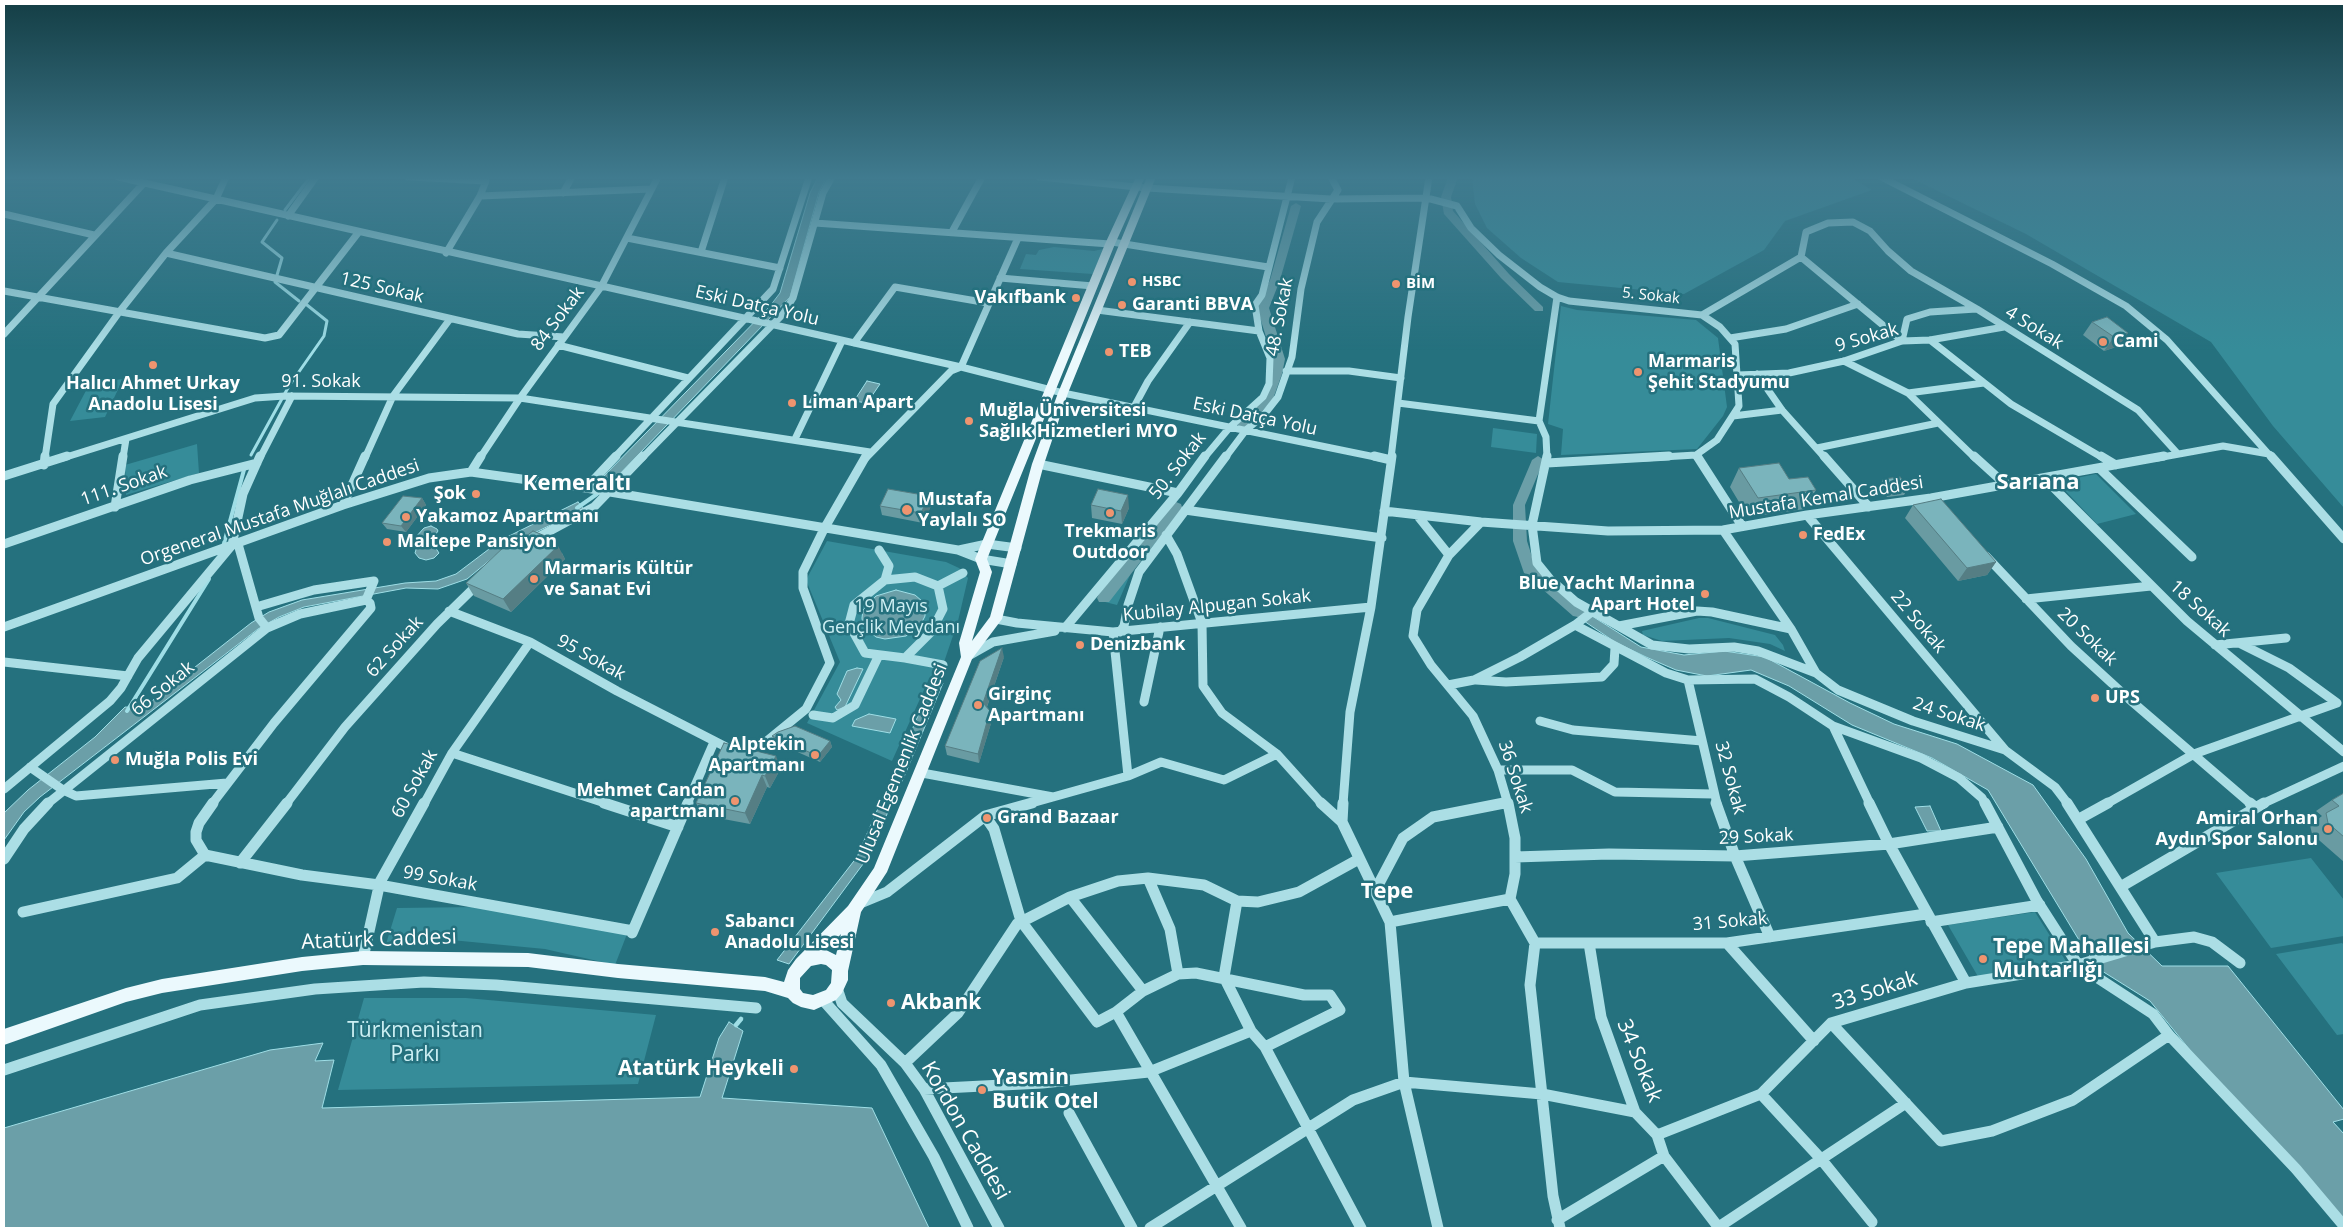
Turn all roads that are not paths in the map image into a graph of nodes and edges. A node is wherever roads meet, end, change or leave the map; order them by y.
1 (183, 234) edge
2 (357, 234) edge
3 (365, 234) edge
4 (457, 234) edge
5 (629, 234) edge
6 (707, 234) edge
7 (791, 234) edge
8 (812, 234) edge
9 (969, 234) edge
10 (1008, 234) edge
11 (1115, 234) edge
12 (1127, 234) edge
13 (1276, 234) edge
14 (1314, 234) edge
15 (1422, 234) edge
16 (1478, 234) edge
17 (1806, 234) edge
18 (1873, 234) edge
19 (1994, 234) edge
20 (94, 235) edge
21 (627, 238) junction
22 (1018, 238) junction
23 (1111, 243) junction
24 (1125, 243) junction
25 (701, 252) junction
26 (166, 253) junction
27 (446, 253) junction
28 (1801, 257) junction
29 (1268, 267) junction
30 (780, 268) junction
31 (1000, 278) junction
32 (1093, 286) junction
33 (601, 287) junction
34 (316, 289) junction
35 (4, 291) edge
36 (1557, 297) junction
37 (40, 298) junction
38 (988, 303) junction
39 (1858, 304) junction
40 (1977, 309) junction
41 (1097, 310) junction
42 (120, 311) junction
43 (1702, 315) junction
44 (450, 319) junction
45 (749, 320) junction
46 (1190, 322) junction
47 (770, 325) junction
48 (2004, 327) junction
49 (1259, 331) junction
50 (4, 334) edge
51 (564, 337) junction
52 (1730, 338) junction
53 (1930, 340) junction
54 (842, 341) junction
55 (1902, 341) junction
56 (558, 344) junction
57 (854, 344) junction
58 (1844, 361) junction
59 (961, 367) junction
60 (1286, 371) junction
61 (1757, 374) junction
62 (1738, 375) junction
63 (688, 378) junction
64 (1401, 378) junction
65 (1984, 382) junction
66 (1050, 390) junction
67 (1063, 392) junction
68 (1908, 392) junction
69 (289, 396) junction
70 (393, 396) junction
71 (520, 398) junction
72 (1398, 403) junction
73 (1134, 407) junction
74 (1782, 410) junction
75 (1732, 416) junction
76 (653, 418) junction
77 (675, 421) junction
78 (1539, 421) junction
79 (1938, 423) junction
80 (1230, 427) junction
81 (1246, 430) junction
82 (126, 439) junction
83 (795, 439) junction
84 (1817, 448) junction
85 (870, 452) junction
86 (2178, 454) junction
87 (2269, 454) junction
88 (1696, 455) junction
89 (1391, 460) junction
90 (255, 463) junction
91 (1546, 463) junction
92 (1038, 464) junction
93 (44, 465) junction
94 (2116, 465) junction
95 (242, 467) joint
96 (2099, 468) junction
97 (471, 472) junction
98 (4, 476) edge
99 (2044, 478) junction
100 (2006, 485) junction
101 (590, 488) junction
102 (609, 492) junction
103 (1178, 493) junction
104 (343, 505) junction
105 (1869, 506) junction
106 (115, 507) junction
107 (1185, 510) junction
108 (1384, 512) junction
109 (1417, 515) junction
110 (1807, 515) junction
111 (1480, 522) junction
112 (1532, 525) junction
113 (1742, 526) junction
114 (824, 529) junction
115 (1723, 530) junction
116 (1166, 535) junction
117 (1382, 538) junction
118 (2344, 539) edge
119 (4, 544) edge
120 (526, 544) edge
121 (987, 544) junction
122 (235, 545) junction
123 (1017, 548) junction
124 (1978, 548) edge
125 (879, 550) dead end
126 (959, 550) junction
127 (1449, 555) junction
128 (2192, 557) dead end
129 (981, 559) junction
130 (1012, 564) junction
131 (963, 573) dead end
132 (483, 579) edge
133 (885, 580) junction
134 (938, 586) junction
135 (2151, 586) junction
136 (369, 598) junction
137 (2026, 599) junction
138 (1371, 607) junction
139 (256, 608) junction
140 (449, 611) junction
141 (1593, 611) junction
142 (996, 619) junction
143 (1202, 622) junction
144 (263, 624) junction
145 (1575, 625) junction
146 (1619, 626) junction
147 (4, 627) edge
148 (1160, 627) junction
149 (1065, 628) junction
150 (1792, 629) junction
151 (1116, 632) junction
152 (2286, 638) dead end
153 (530, 642) junction
154 (2239, 643) junction
155 (2215, 645) junction
156 (1615, 648) junction
157 (879, 655) junction
158 (967, 657) junction
159 (905, 658) junction
160 (4, 662) edge
161 (943, 665) dead end
162 (1816, 673) junction
163 (128, 676) junction
164 (1474, 680) junction
165 (1688, 680) junction
166 (1448, 685) junction
167 (1144, 702) dead end
168 (812, 715) dead end
169 (2301, 716) junction
170 (1540, 721) dead end
171 (1833, 726) junction
172 (1702, 741) junction
173 (714, 742) junction
174 (2005, 750) junction
175 (2344, 752) edge
176 (452, 753) junction
177 (1278, 754) junction
178 (2194, 754) junction
179 (2344, 766) edge
180 (30, 767) junction
181 (1498, 770) junction
182 (922, 773) junction
183 (1128, 776) junction
184 (227, 782) junction
185 (4, 788) edge
186 (61, 788) junction
187 (1713, 794) junction
188 (1056, 797) junction
189 (1508, 802) junction
190 (2255, 807) junction
191 (985, 816) junction
192 (2079, 819) junction
193 (1342, 822) junction
194 (678, 827) junction
195 (1998, 827) junction
196 (1890, 844) junction
197 (205, 855) junction
198 (1735, 856) junction
199 (1515, 857) junction
200 (1359, 858) junction
201 (4, 860) edge
202 (240, 863) junction
203 (1148, 878) junction
204 (379, 885) junction
205 (2122, 886) junction
206 (1375, 891) junction
207 (1070, 897) junction
208 (1510, 899) junction
209 (1237, 900) junction
210 (2040, 905) junction
211 (856, 907) junction
212 (23, 912) dead end
213 (1929, 918) junction
214 (1021, 921) junction
215 (1390, 922) junction
216 (1770, 937) junction
217 (1589, 943) junction
218 (1727, 943) junction
219 (2152, 943) junction
220 (1535, 944) junction
221 (363, 958) junction
222 (808, 959) junction
223 (2083, 963) junction
224 (2240, 963) dead end
225 (840, 971) junction
226 (793, 974) junction
227 (1178, 974) junction
228 (1224, 978) junction
229 (1966, 983) junction
230 (765, 984) junction
231 (837, 988) junction
232 (1143, 991) junction
233 (793, 992) junction
234 (823, 1000) junction
235 (756, 1008) dead end
236 (1116, 1012) junction
237 (1832, 1023) junction
238 (1251, 1030) junction
239 (2169, 1035) junction
240 (4, 1037) edge
241 (1814, 1041) junction
242 (1265, 1046) junction
243 (905, 1064) junction
244 (4, 1070) edge
245 (1149, 1072) junction
246 (1404, 1082) junction
247 (924, 1089) junction
248 (1542, 1094) junction
249 (1761, 1094) junction
250 (1906, 1103) junction
251 (1635, 1112) junction
252 (1069, 1113) dead end
253 (1309, 1128) junction
254 (1657, 1135) junction
255 (1664, 1156) junction
256 (1821, 1159) junction
257 (1217, 1188) junction
258 (1872, 1222) dead end
259 (1559, 1224) edge
260 (2344, 1226) edge
261 (968, 1228) edge
262 (999, 1228) edge
263 (1132, 1228) edge
264 (1150, 1228) edge
265 (1240, 1228) edge
266 (1361, 1228) edge
267 (1438, 1228) edge
268 (1718, 1228) edge

1 - 26 street
2 - 34 street
3 - 27 street, Eski Datça Yolu
4 - 27 street
5 - 21 street, 84 Sokak
6 - 25 street
7 - 30 street
8 - 47 street
9 - 22 street
10 - 23 street
11 - 23 main road, Ulusal Egemenlik Caddesi
12 - 24 main road, Ulusal Egemenlik Caddesi
13 - 29 street, 50. Sokak
14 - 60 street, 48. Sokak
15 - 64 street
16 - 36 street, 5. Sokak
17 - 28 street
18 - 40 street, 4 Sokak
19 - 87 street
20 - 37 street
21 - 25 street
21 - 33 street, 84 Sokak
22 - 23 street
22 - 31 street
23 - 24 street
23 - 32 main road, Ulusal Egemenlik Caddesi
24 - 29 street
24 - 41 main road, Ulusal Egemenlik Caddesi
25 - 30 street
26 - 34 street, 125 Sokak
26 - 42 street
27 - 33 street, Eski Datça Yolu
28 - 39 street
28 - 43 street, 5. Sokak
29 - 49 street, 50. Sokak
30 - 45 street
31 - 32 street
31 - 38 street
32 - 66 main road, Ulusal Egemenlik Caddesi
33 - 45 street, Eski Datça Yolu
33 - 51 street, 84 Sokak
34 - 42 street
34 - 44 street, 125 Sokak
35 - 37 street
36 - 43 street, 5. Sokak
36 - 78 street
37 - 42 street
37 - 50 street
38 - 57 street
38 - 59 street
39 - 52 street
39 - 55 street
40 - 48 street, 4 Sokak
40 - 55 street
41 - 46 street
41 - 67 main road, Ulusal Egemenlik Caddesi
42 - 93 street
43 - 52 street
44 - 51 street, 125 Sokak
44 - 70 street
45 - 47 street, Eski Datça Yolu
45 - 63 street
46 - 49 street
46 - 73 street
47 - 54 street, Eski Datça Yolu
47 - 77 street
48 - 53 street, 9 Sokak
48 - 86 street, 4 Sokak
49 - 80 street, 50. Sokak
51 - 56 street, 84 Sokak
52 - 62 street
53 - 55 street, 9 Sokak
53 - 65 street
54 - 57 street, Eski Datça Yolu
54 - 83 street
55 - 58 street, 9 Sokak
56 - 63 street
56 - 71 street, 84 Sokak
57 - 59 street, Eski Datça Yolu
58 - 61 street, 9 Sokak
58 - 68 street
59 - 66 street, Eski Datça Yolu
59 - 85 street, 95 Sokak
60 - 64 street
60 - 81 street, 48. Sokak
61 - 62 street, 9 Sokak
61 - 74 street
62 - 75 street
63 - 76 street
64 - 72 street
65 - 68 street
65 - 94 street
66 - 67 street, Eski Datça Yolu
66 - 121 main road, Ulusal Egemenlik Caddesi
67 - 73 street, Eski Datça Yolu
67 - 92 main road, Ulusal Egemenlik Caddesi
68 - 79 street
69 - 70 street, 91. Sokak
69 - 82 street, 91. Sokak
69 - 90 street
70 - 71 street, 91. Sokak
70 - 104 street
71 - 76 street, 91. Sokak
71 - 97 street, 84 Sokak
72 - 78 street
72 - 89 street
73 - 80 street, Eski Datça Yolu
74 - 75 street
74 - 84 street
75 - 88 street
76 - 77 street, 91. Sokak
76 - 101 street
77 - 83 street, 91. Sokak
77 - 102 street
78 - 91 street
79 - 84 street
79 - 100 street
80 - 81 street, Eski Datça Yolu
80 - 103 street, 50. Sokak
81 - 89 street, Eski Datça Yolu
81 - 107 street, 48. Sokak
82 - 93 street, 91. Sokak
82 - 106 street
83 - 85 street, 91. Sokak
84 - 105 street
85 - 114 street, 95 Sokak
86 - 87 street, Mustafa Kemal Caddesi
86 - 94 street, Mustafa Kemal Caddesi
87 - 118 street
88 - 91 street
88 - 113 street
89 - 108 street
90 - 95 street, 111. Sokak
90 - 122 street
91 - 112 street
92 - 103 street
92 - 123 main road, Ulusal Egemenlik Caddesi
93 - 98 street, 91. Sokak
94 - 96 street, Mustafa Kemal Caddesi
95 - 106 street, 111. Sokak
96 - 99 street, Mustafa Kemal Caddesi
96 - 128 street
97 - 101 street, Orgeneral Mustafa Muğlalı Caddesi
97 - 104 street, Orgeneral Mustafa Muğlalı Caddesi
99 - 100 street, Mustafa Kemal Caddesi
99 - 135 street, 18 Sokak
100 - 105 street, Mustafa Kemal Caddesi
101 - 102 street, Orgeneral Mustafa Muğlalı Caddesi
102 - 114 street, Orgeneral Mustafa Muğlalı Caddesi
102 - 120 street
103 - 149 street, 50. Sokak
104 - 122 street, Orgeneral Mustafa Muğlalı Caddesi
105 - 110 street, Mustafa Kemal Caddesi
106 - 119 street, 111. Sokak
107 - 116 street, 48. Sokak
107 - 117 street
108 - 109 street, Mustafa Kemal Caddesi
108 - 117 street
109 - 111 street, Mustafa Kemal Caddesi
109 - 127 street
110 - 113 street, Mustafa Kemal Caddesi
110 - 174 street, 22 Sokak
111 - 112 street, Mustafa Kemal Caddesi
111 - 127 street, 36 Sokak
112 - 115 street, Mustafa Kemal Caddesi
112 - 141 street
113 - 115 street, Mustafa Kemal Caddesi
114 - 126 street, Orgeneral Mustafa Muğlalı Caddesi
114 - 173 street, 95 Sokak
115 - 150 street, 24 Sokak
116 - 143 street
116 - 151 street, 48. Sokak
117 - 138 street
121 - 123 street
121 - 126 street
121 - 129 main road, Ulusal Egemenlik Caddesi
122 - 139 street
122 - 147 street, Orgeneral Mustafa Muğlalı Caddesi
122 - 163 street
123 - 130 main road, Ulusal Egemenlik Caddesi
124 - 137 street, 20 Sokak
125 - 133 street
126 - 129 street
127 - 166 street, 36 Sokak
129 - 130 street
129 - 158 main road, Ulusal Egemenlik Caddesi
130 - 142 main road, Ulusal Egemenlik Caddesi
131 - 134 street
132 - 140 street, 62 Sokak
133 - 134 street
133 - 157 street
134 - 159 street
135 - 137 street
135 - 155 street, 18 Sokak
136 - 139 street
136 - 144 street, 66 Sokak
136 - 184 street
137 - 178 street, 20 Sokak
138 - 143 street, Kubilay Alpugan Sokak
138 - 193 street
139 - 144 street
140 - 153 street, 95 Sokak
140 - 202 street, 62 Sokak
141 - 145 street
141 - 146 street
142 - 149 street, Kubilay Alpugan Sokak
142 - 158 main road, Ulusal Egemenlik Caddesi
143 - 148 street, Kubilay Alpugan Sokak
143 - 177 street
144 - 186 street, 66 Sokak
145 - 156 street
145 - 164 street
146 - 150 street
146 - 162 street
148 - 151 street, Kubilay Alpugan Sokak
148 - 167 street
149 - 151 street, Kubilay Alpugan Sokak
149 - 158 street, Kubilay Alpugan Sokak
150 - 162 street, 24 Sokak
151 - 183 street
152 - 154 street
153 - 173 street, 95 Sokak
153 - 176 street, 60 Sokak
154 - 155 street
154 - 169 street
155 - 169 street, 18 Sokak
156 - 164 street
156 - 165 street
157 - 159 street
157 - 168 street
158 - 182 main road, Ulusal Egemenlik Caddesi
159 - 161 street
160 - 163 street
162 - 174 street, 24 Sokak
163 - 180 street
164 - 166 street
165 - 171 street
165 - 172 street, 32 Sokak
166 - 181 street, 36 Sokak
169 - 175 street, 18 Sokak
169 - 178 street
170 - 172 street
171 - 195 street
171 - 196 street
172 - 187 street, 32 Sokak
173 - 194 street
174 - 192 street, 24 Sokak
176 - 194 street
176 - 204 street, 60 Sokak
177 - 183 street
177 - 193 street
178 - 190 street, 20 Sokak
178 - 192 street
179 - 190 street
180 - 185 street
180 - 186 street
181 - 187 street
181 - 189 street, 36 Sokak
182 - 188 street
182 - 211 main road, Ulusal Egemenlik Caddesi
183 - 188 street
184 - 186 street
184 - 197 street
186 - 201 street, 66 Sokak
187 - 198 street, 32 Sokak
188 - 191 street
189 - 199 street, 36 Sokak
189 - 206 street
190 - 205 street
191 - 211 street
191 - 214 street
192 - 205 street, 24 Sokak
193 - 200 street
194 - 204 street, 99 Sokak
195 - 196 street, 29 Sokak
195 - 210 street
196 - 198 street, 29 Sokak
196 - 213 street
197 - 202 street, 99 Sokak
197 - 212 street
198 - 199 street, 29 Sokak
198 - 216 street, 32 Sokak
199 - 208 street, 36 Sokak
200 - 206 street
200 - 209 street
202 - 204 street, 99 Sokak
203 - 207 street
203 - 209 street
203 - 227 street
204 - 221 street, 60 Sokak
205 - 219 street, 24 Sokak
206 - 215 street
207 - 214 street
207 - 232 street
208 - 215 street
208 - 220 street
209 - 228 street
210 - 213 street, 31 Sokak
210 - 223 street
211 - 222 main road, Ulusal Egemenlik Caddesi
211 - 225 main road, Ulusal Egemenlik Caddesi
213 - 216 street, 31 Sokak
213 - 229 street
214 - 236 street
214 - 243 street
215 - 246 street
216 - 218 street, 31 Sokak
217 - 218 street, 31 Sokak
217 - 220 street, 31 Sokak
217 - 251 street, 34 Sokak
218 - 241 street
219 - 223 street, 33 Sokak
219 - 224 street
220 - 248 street
221 - 230 main road, Atatürk Caddesi
221 - 240 main road, Atatürk Caddesi
222 - 225 main road
222 - 226 main road, Ulusal Egemenlik Caddesi
223 - 229 street, 33 Sokak
223 - 239 street
225 - 231 main road, Ulusal Egemenlik Caddesi
226 - 230 main road, Atatürk Caddesi
226 - 233 main road
227 - 228 street
227 - 232 street
228 - 238 street
228 - 242 street
229 - 237 street, 33 Sokak
230 - 233 main road, Atatürk Caddesi
231 - 234 main road
231 - 243 street, Kordon Caddesi
232 - 236 street
233 - 234 main road
234 - 261 street
235 - 244 street
236 - 245 street
237 - 241 street, 33 Sokak
237 - 250 street
238 - 242 street
238 - 245 street
239 - 250 street
239 - 260 street
241 - 249 street, 33 Sokak
242 - 253 street
243 - 247 street, Kordon Caddesi
245 - 247 street
245 - 257 street
246 - 248 street
246 - 253 street
246 - 267 street
247 - 262 street, Kordon Caddesi
248 - 251 street
248 - 259 street
249 - 254 street, 33 Sokak
249 - 256 street
250 - 256 street
251 - 254 street, 34 Sokak
252 - 263 street
253 - 257 street
253 - 266 street
254 - 255 street, 34 Sokak
255 - 259 street
255 - 268 street, 34 Sokak
256 - 258 street
256 - 268 street
257 - 264 street
257 - 265 street

